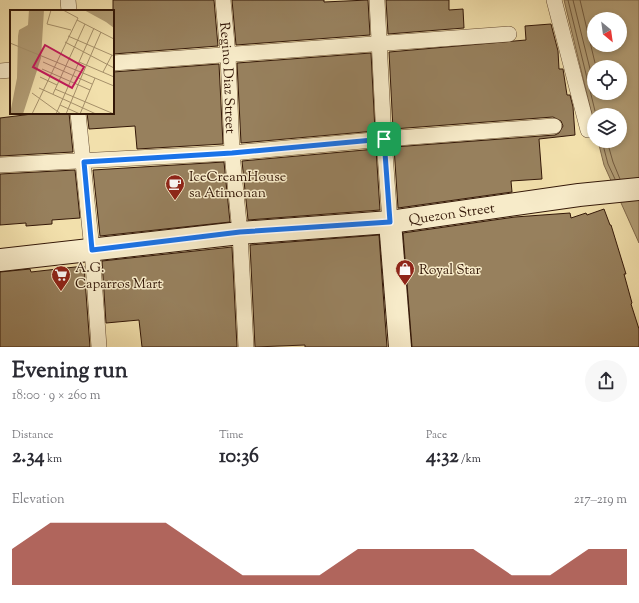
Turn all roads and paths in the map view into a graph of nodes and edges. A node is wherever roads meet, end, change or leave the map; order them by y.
1 (68, 0) edge
2 (223, 0) edge
3 (377, 0) edge
4 (554, 0) edge
5 (69, 10) edge
6 (509, 34) dead end
7 (379, 44) junction
8 (228, 55) junction
9 (114, 63) edge
10 (10, 70) edge
11 (0, 71) edge
12 (78, 114) edge
13 (554, 126) dead end
14 (587, 126) edge
15 (384, 139) junction
16 (232, 153) junction
17 (84, 162) junction
18 (0, 166) edge
19 (639, 188) edge
20 (390, 222) junction
21 (240, 232) junction
22 (92, 250) junction
23 (0, 260) edge
24 (99, 347) edge
25 (246, 347) edge
26 (400, 347) edge

1 - 5 street
2 - 8 street, Regino Diaz Street
3 - 7 street
4 - 14 street
6 - 7 street
7 - 8 street
7 - 15 street
8 - 9 street
8 - 16 street, Regino Diaz Street
10 - 11 street
12 - 17 street
13 - 15 street
15 - 16 street
15 - 20 street
16 - 17 street
16 - 21 street, Regino Diaz Street
17 - 18 street
17 - 22 street
19 - 20 street, Quezon Street
20 - 21 street, Quezon Street
20 - 26 street
21 - 22 street, Quezon Street
21 - 25 street, Regino Diaz Street
22 - 23 street, Quezon Street
22 - 24 street

